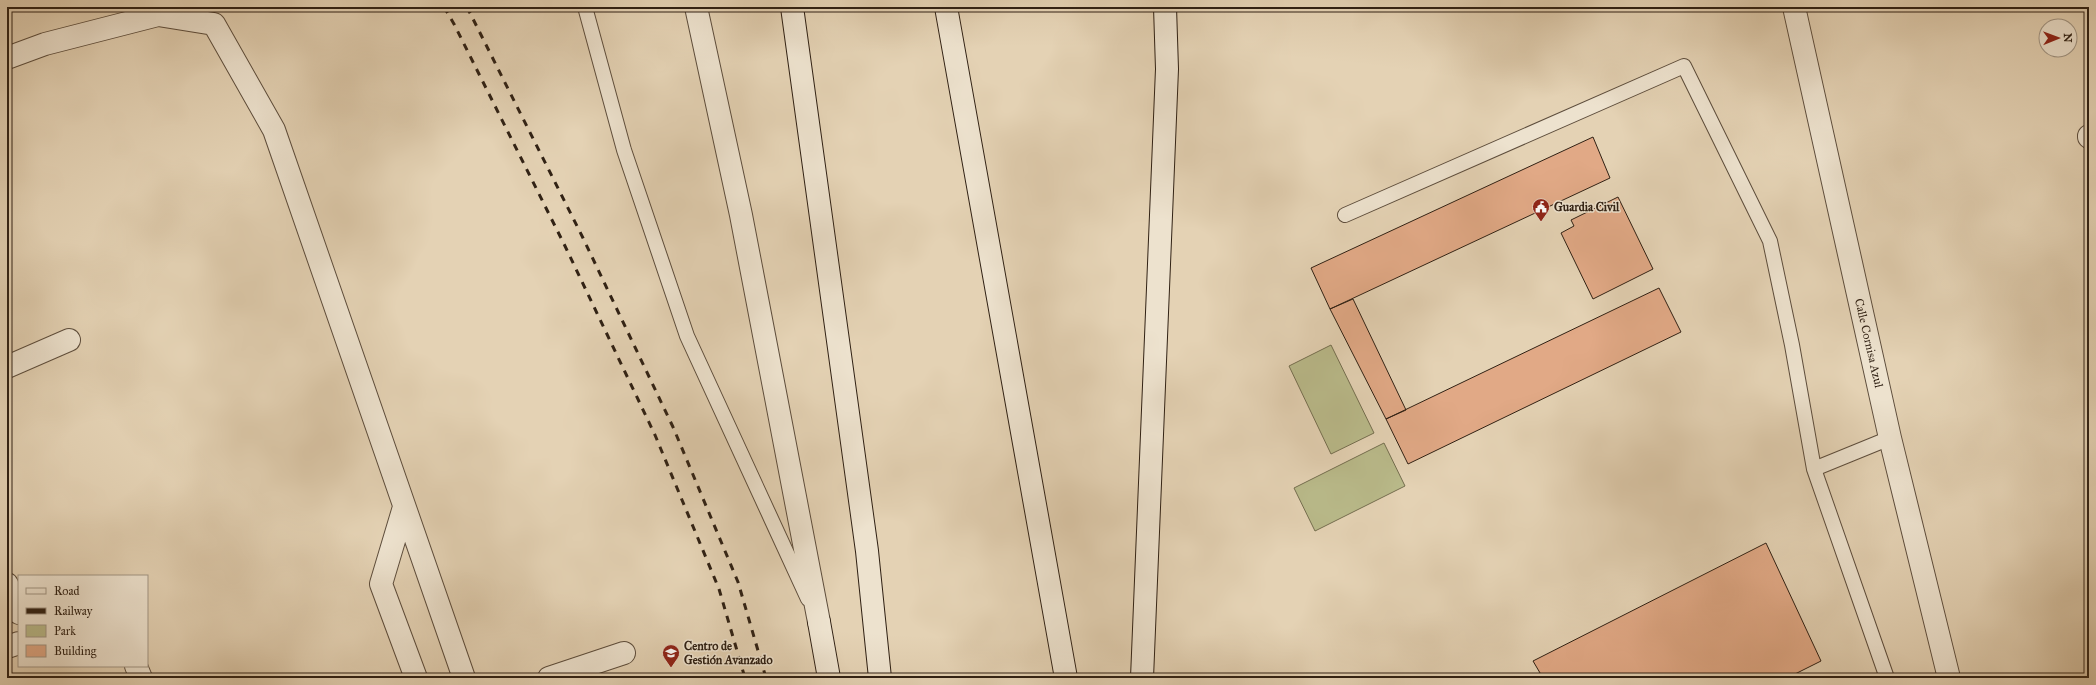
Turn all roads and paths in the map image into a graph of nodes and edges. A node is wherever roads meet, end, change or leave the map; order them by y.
1 (585, 7) edge
2 (696, 7) edge
3 (792, 7) edge
4 (946, 7) edge
5 (1165, 7) edge
6 (1794, 7) edge
7 (7, 58) edge
8 (1345, 215) dead end
9 (69, 340) dead end
10 (7, 367) edge
11 (1890, 438) junction
12 (1814, 469) junction
13 (404, 507) junction
14 (7, 584) edge
15 (18, 611) edge
16 (819, 622) junction
17 (18, 642) edge
18 (7, 647) edge
19 (624, 653) dead end
20 (136, 667) edge
21 (141, 678) edge
22 (416, 678) edge
23 (464, 678) edge
24 (549, 678) edge
25 (829, 678) edge
26 (880, 678) edge
27 (1066, 678) edge
28 (1142, 678) edge
29 (1887, 678) edge
30 (1949, 678) edge

1 - 16 lane
2 - 16 street
3 - 26 street
4 - 27 street
5 - 28 street
6 - 11 street, Calle Cornisa Azul
7 - 13 street
8 - 12 lane
9 - 10 street
11 - 12 lane
11 - 30 street, Calle Cornisa Azul
12 - 29 lane
13 - 22 street
13 - 23 street
14 - 15 street
16 - 25 street
17 - 18 street
19 - 24 street
20 - 21 street

